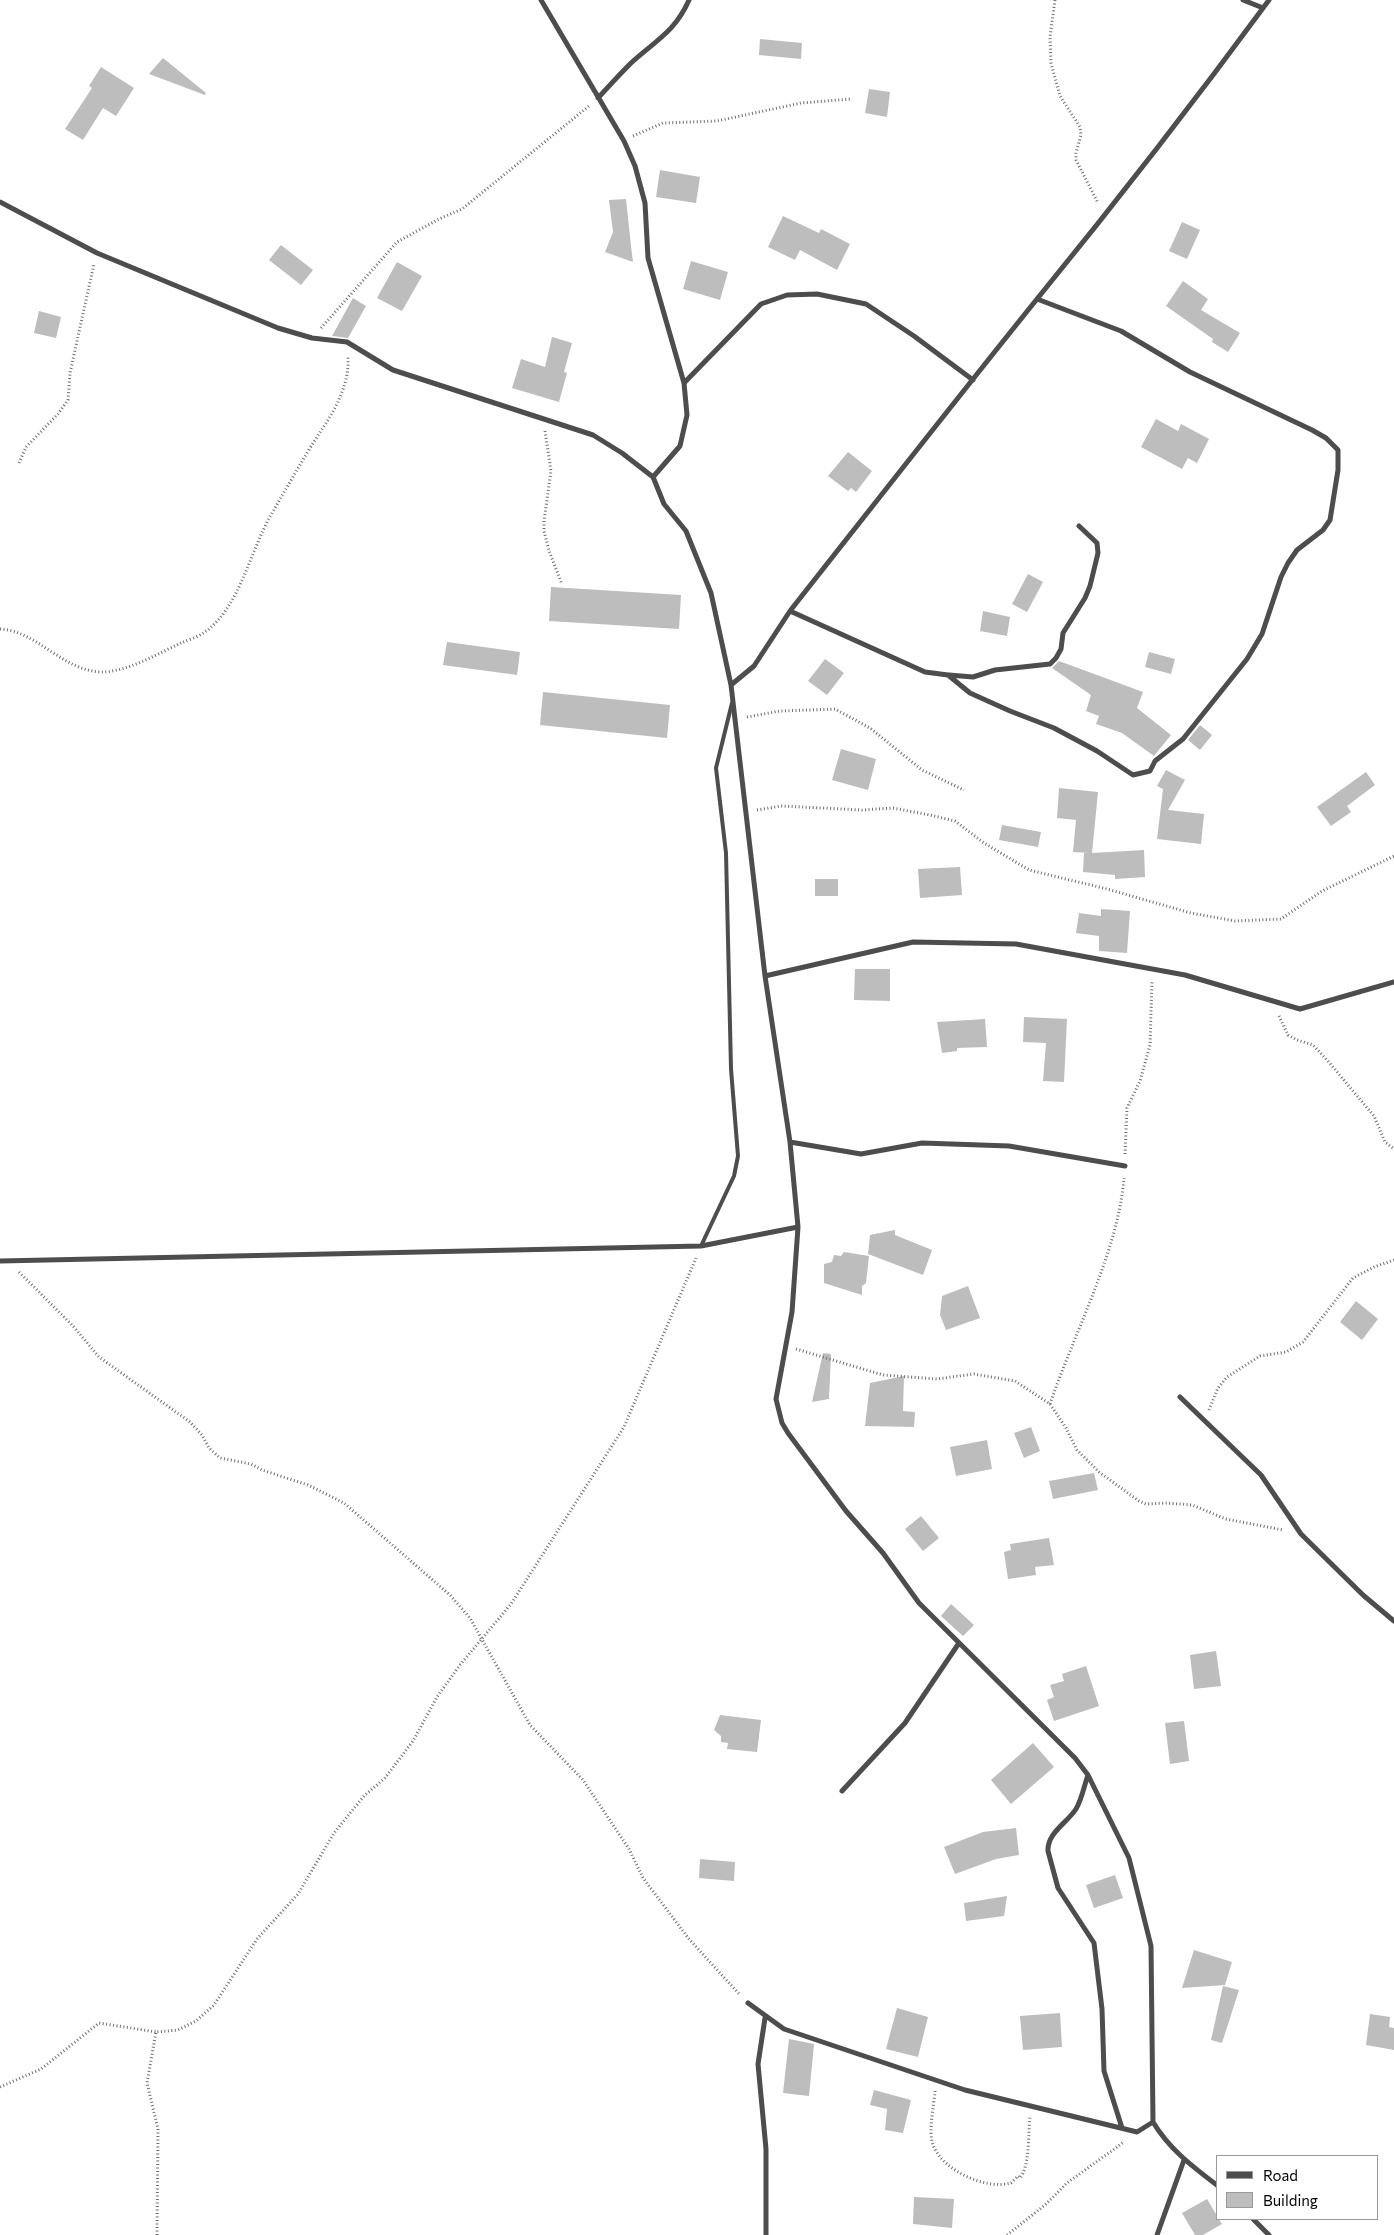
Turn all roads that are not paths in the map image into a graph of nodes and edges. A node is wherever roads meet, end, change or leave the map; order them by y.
1 (541, 0) edge
2 (689, 0) edge
3 (1243, 0) edge
4 (1269, 0) edge
5 (1263, 8) junction
6 (598, 98) junction
7 (0, 202) edge
8 (1037, 299) junction
9 (972, 380) junction
10 (684, 383) junction
11 (654, 477) junction
12 (1079, 526) dead end
13 (790, 611) junction
14 (948, 675) junction
15 (731, 685) junction
16 (733, 700) junction
17 (765, 976) junction
18 (1394, 982) edge
19 (790, 1142) junction
20 (1125, 1166) road end
21 (798, 1227) junction
22 (701, 1246) junction
23 (0, 1261) edge
24 (1180, 1397) dead end
25 (1394, 1621) edge
26 (959, 1643) junction
27 (1088, 1775) junction
28 (842, 1792) dead end
29 (748, 2003) road end
30 (765, 2018) junction
31 (1153, 2122) junction
32 (1122, 2128) junction
33 (1184, 2160) junction
34 (1216, 2184) edge
35 (1254, 2220) edge
36 (766, 2235) edge
37 (1157, 2235) edge
38 (1268, 2235) edge

1 - 6 street
2 - 6 street
3 - 5 street
4 - 5 street
5 - 8 street
6 - 10 street
7 - 11 street
8 - 9 street
8 - 14 street
9 - 10 street
9 - 13 street
10 - 11 street
11 - 15 street
12 - 14 street
13 - 14 street
13 - 15 street
15 - 16 street
16 - 17 street
16 - 22 lane
17 - 18 street
17 - 19 street
19 - 20 street
19 - 21 street
21 - 22 street
21 - 26 street
22 - 23 street
24 - 25 street
26 - 27 street
26 - 28 street
27 - 31 street
27 - 32 street
29 - 30 street
30 - 32 street
30 - 36 street
31 - 32 street
31 - 33 street
33 - 34 street
33 - 37 street
35 - 38 street

